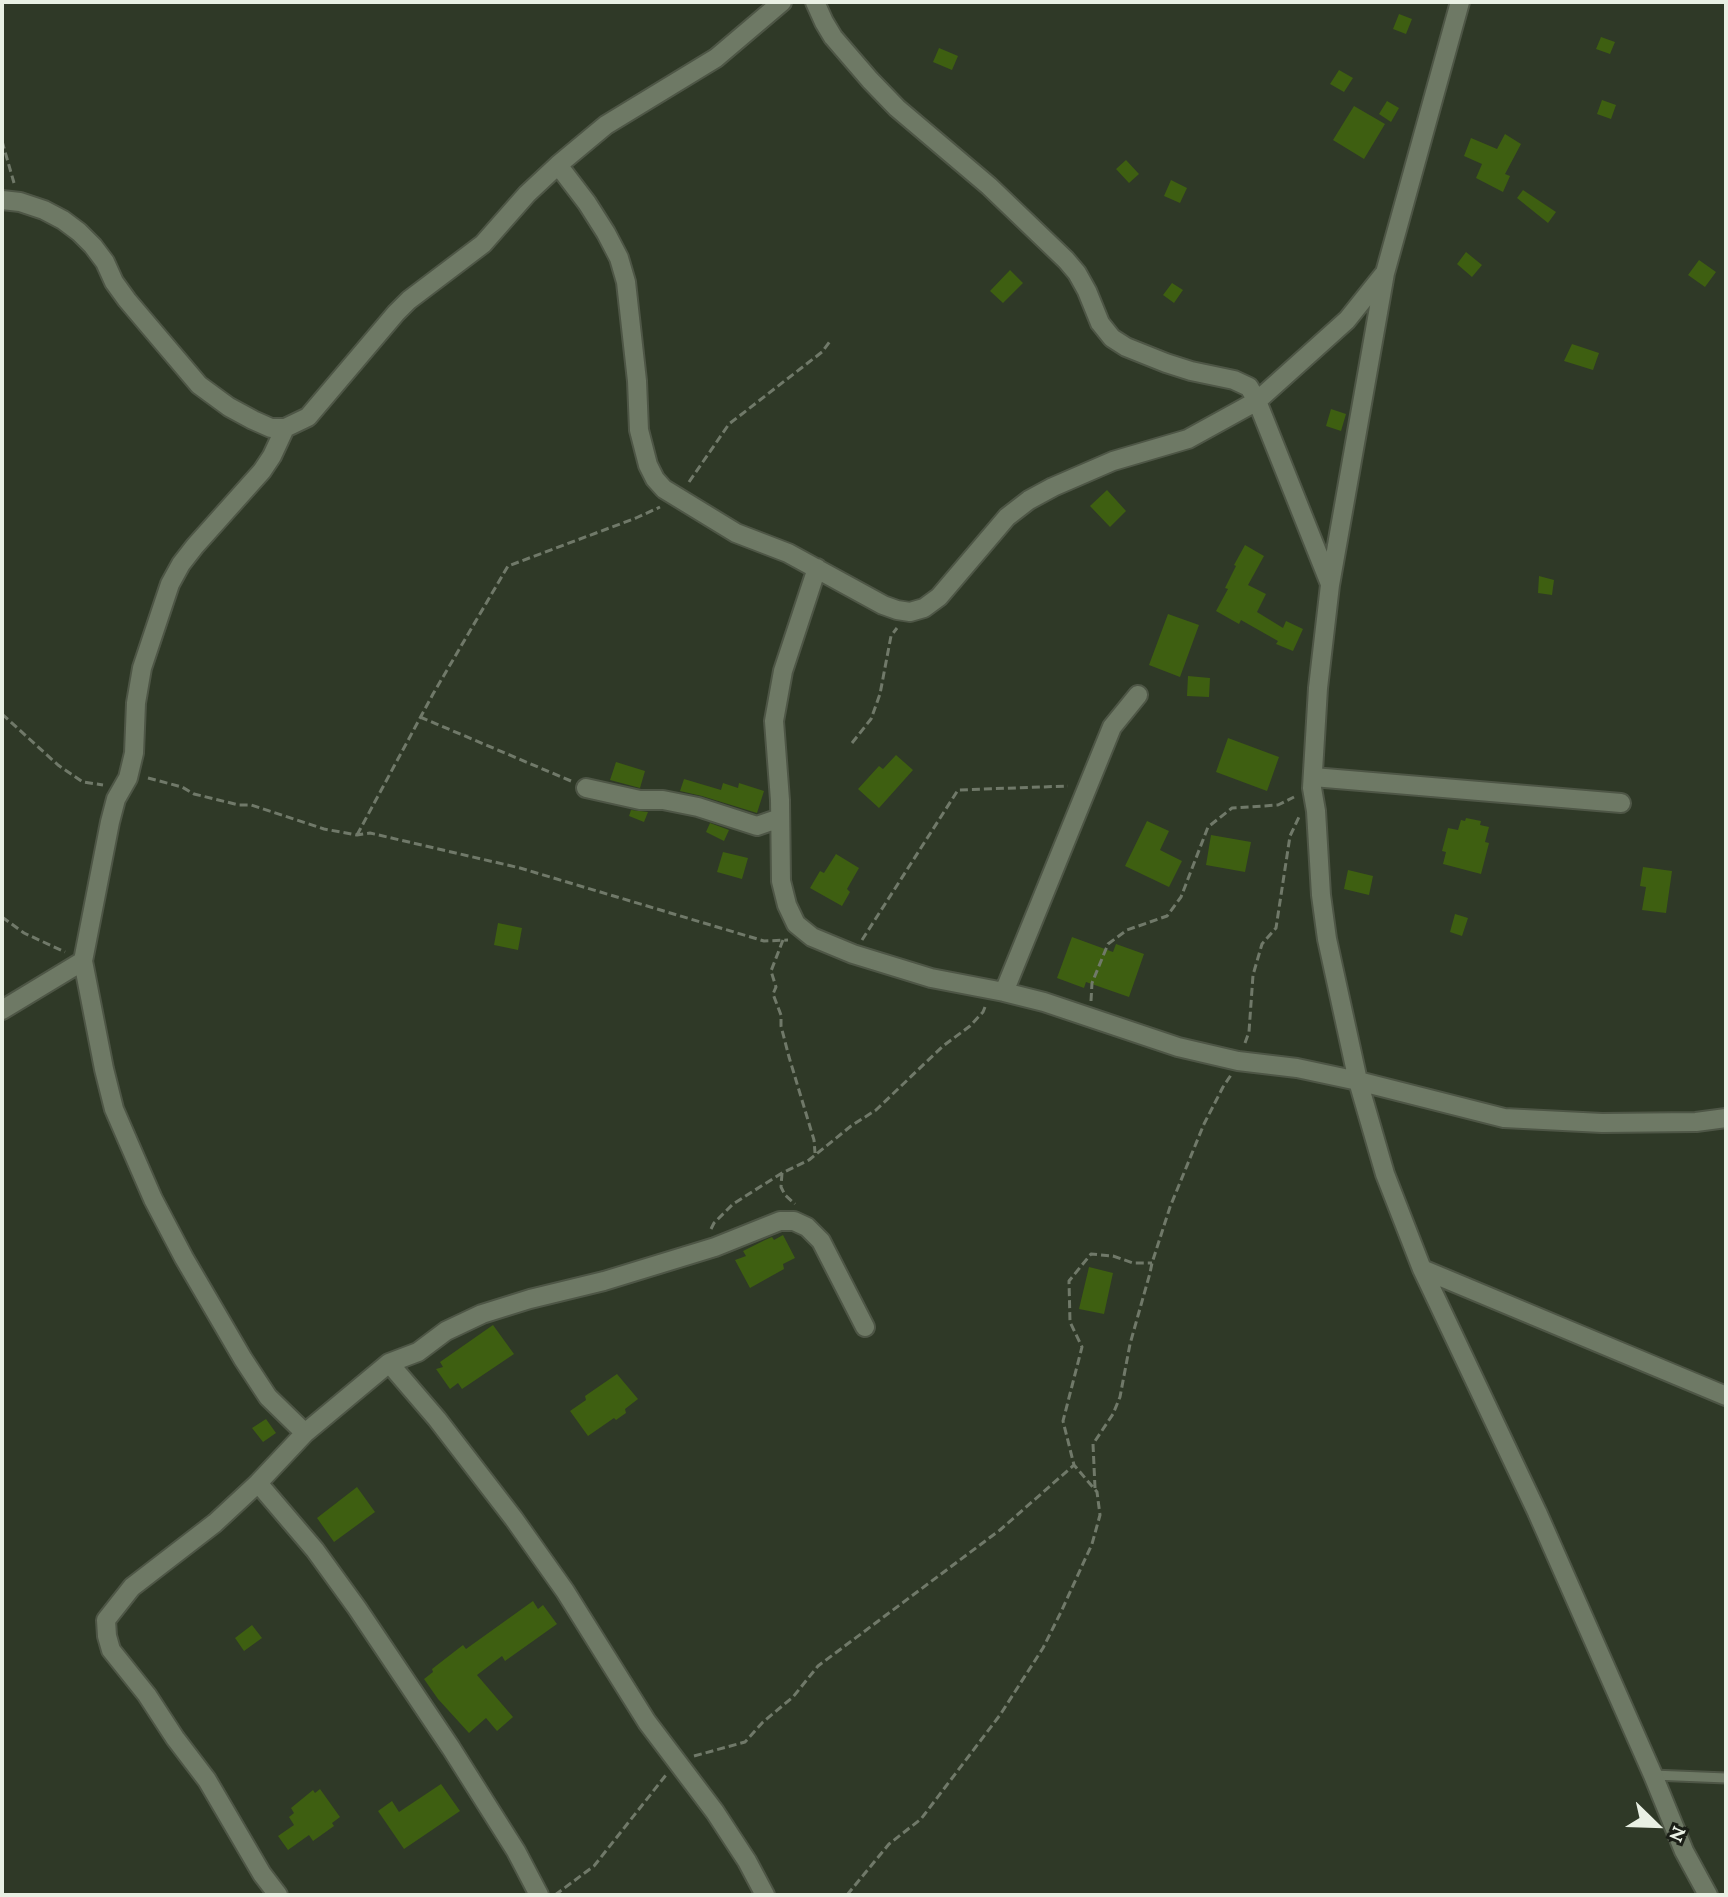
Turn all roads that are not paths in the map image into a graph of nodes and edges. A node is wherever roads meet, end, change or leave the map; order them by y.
1 (782, 2) edge
2 (815, 2) edge
3 (1460, 2) edge
4 (558, 165) junction
5 (11, 201) edge
6 (1385, 273) junction
7 (1257, 401) junction
8 (285, 428) junction
9 (817, 568) junction
10 (1330, 585) junction
11 (1138, 695) dead end
12 (1312, 783) junction
13 (586, 788) road end
14 (1621, 803) dead end
15 (780, 818) junction
16 (83, 961) junction
17 (998, 990) junction
18 (2, 1010) edge
19 (1358, 1081) junction
20 (1726, 1118) edge
21 (1422, 1269) junction
22 (865, 1327) dead end
23 (389, 1363) junction
24 (1726, 1396) edge
25 (305, 1433) junction
26 (258, 1483) junction
27 (1653, 1775) junction
28 (1726, 1778) edge
29 (278, 1895) edge
30 (539, 1895) edge
31 (765, 1895) edge
32 (1708, 1895) edge

1 - 4 street
2 - 7 street
3 - 6 street
4 - 8 street
4 - 9 street
5 - 8 street
6 - 7 street
6 - 10 street
7 - 9 street
7 - 10 street
8 - 16 street
9 - 15 street
10 - 12 street
11 - 17 street
12 - 14 street
12 - 19 street
13 - 15 street
15 - 17 street
16 - 18 street
16 - 25 street
17 - 19 street
19 - 20 street
19 - 21 street
21 - 24 street
21 - 27 street
22 - 23 street
23 - 25 street
23 - 31 street
25 - 26 street
26 - 29 street
26 - 30 street
27 - 28 lane
27 - 32 street

